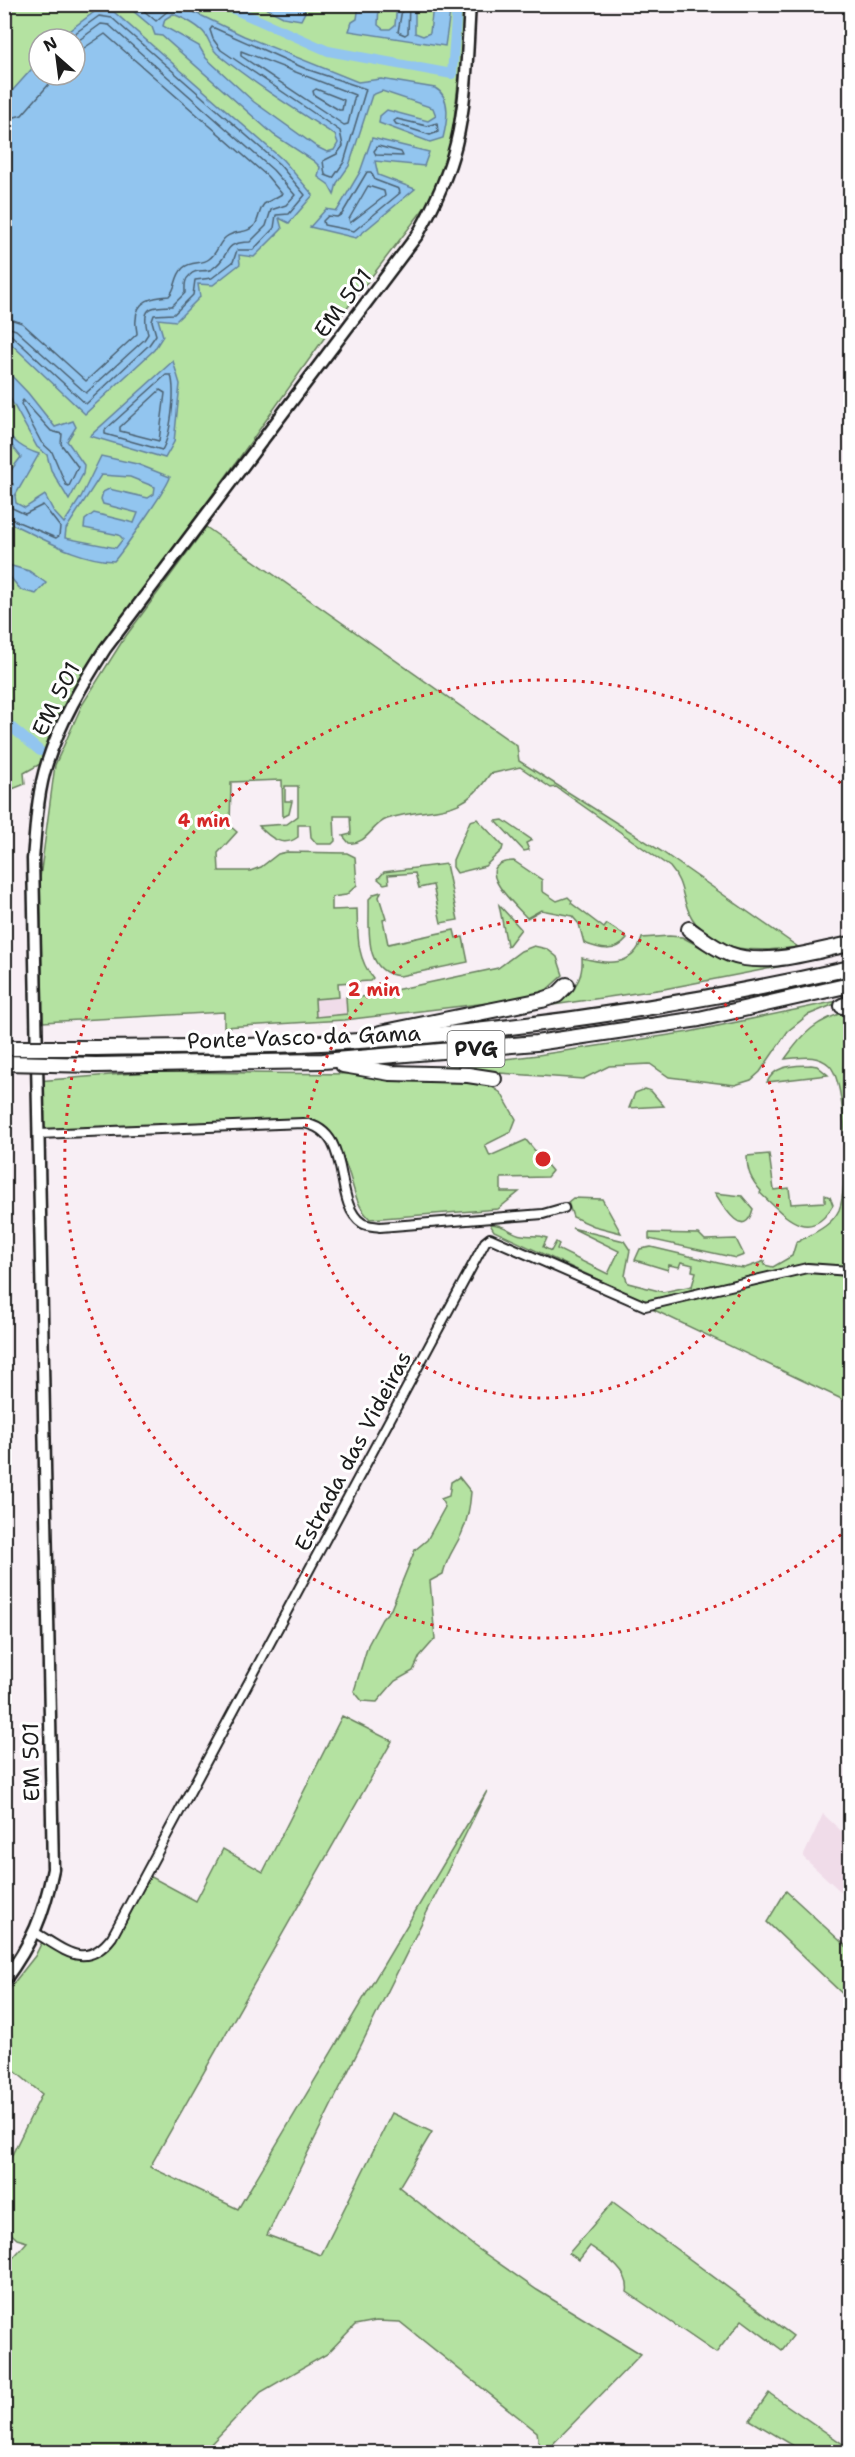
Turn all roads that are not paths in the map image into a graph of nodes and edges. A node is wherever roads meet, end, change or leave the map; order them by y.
1 (470, 4) edge
2 (689, 929) dead end
3 (850, 944) edge
4 (850, 968) edge
5 (567, 985) dead end
6 (850, 985) edge
7 (337, 1042) junction
8 (4, 1048) edge
9 (323, 1061) junction
10 (4, 1063) edge
11 (494, 1079) dead end
12 (39, 1134) junction
13 (564, 1208) dead end
14 (850, 1271) edge
15 (34, 1932) junction
16 (4, 1981) edge

1 - 12 main road, EM 501 / EM 501
2 - 3 highway
4 - 7 highway, Ponte Vasco da Gama / PVG
5 - 7 highway
6 - 9 highway, Ponte Vasco da Gama / PVG
7 - 8 highway, Ponte Vasco da Gama / PVG, bridge
9 - 10 highway, Ponte Vasco da Gama / PVG, bridge
9 - 11 highway
12 - 13 street
12 - 15 main road, EM 501 / EM 501
14 - 15 street, Estrada das Videiras
15 - 16 main road, EM 501 / EM 501

